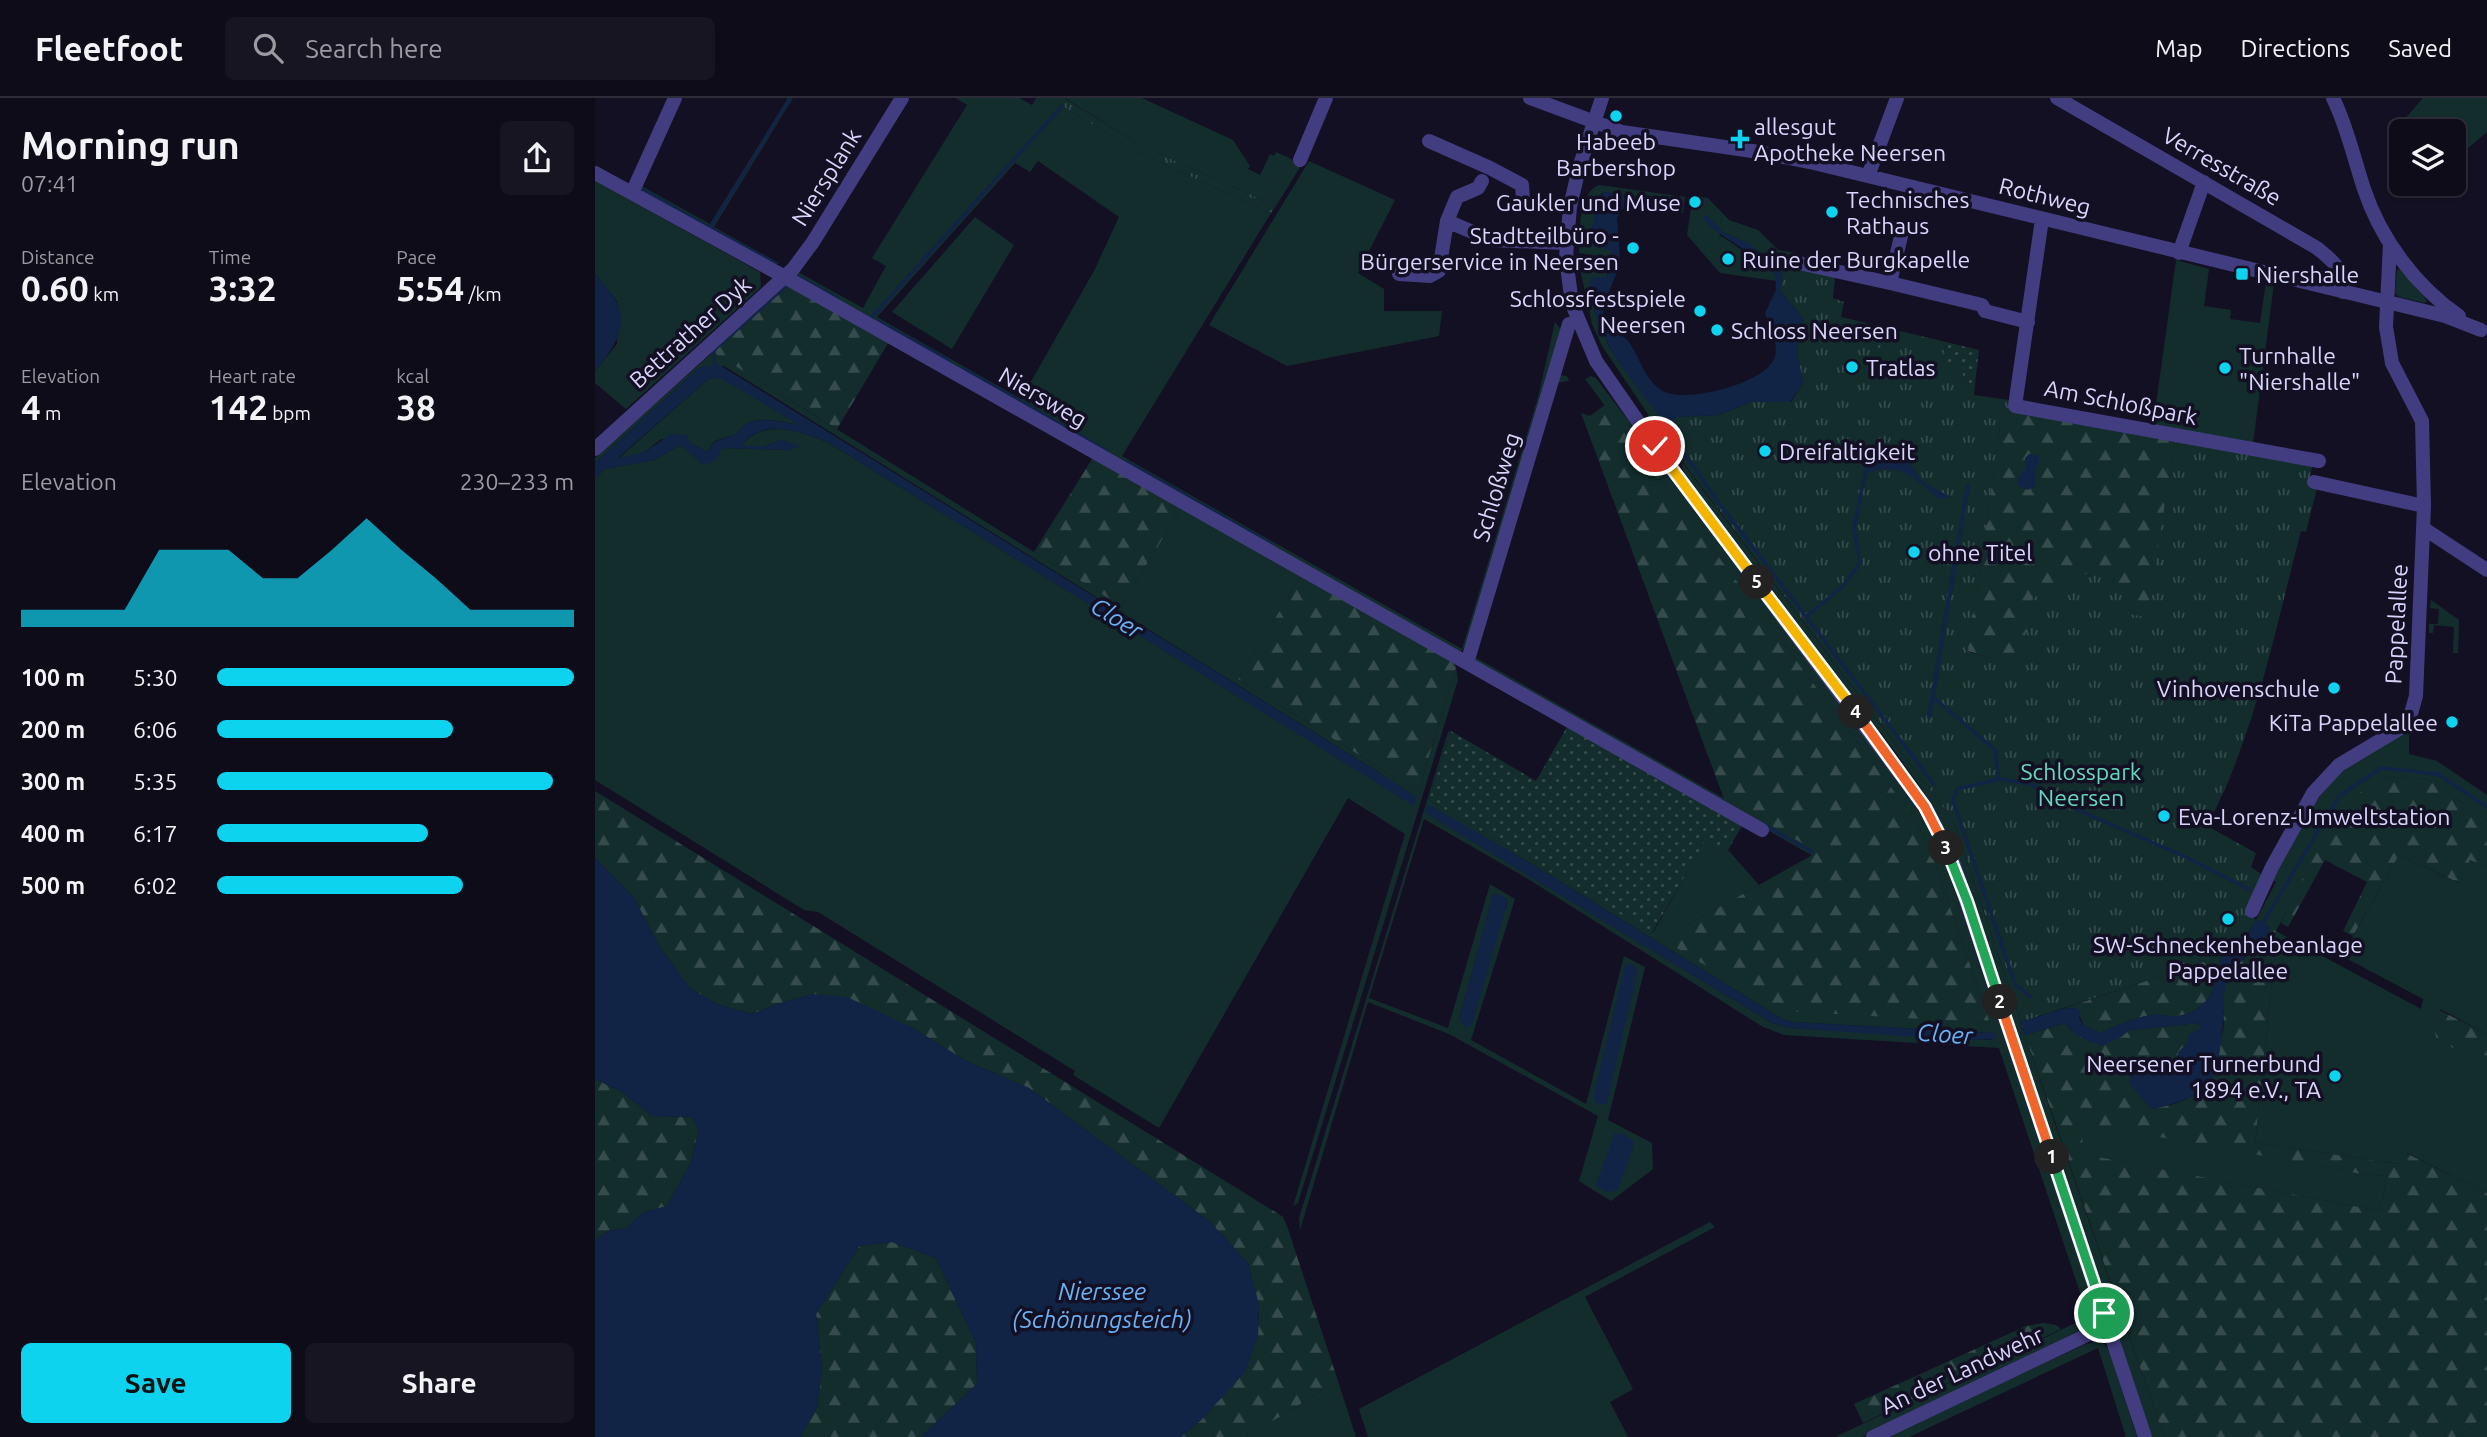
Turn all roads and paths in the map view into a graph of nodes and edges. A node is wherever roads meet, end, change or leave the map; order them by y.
1 (675, 98) edge
2 (902, 98) edge
3 (1326, 98) edge
4 (1530, 98) edge
5 (1602, 98) edge
6 (1897, 98) edge
7 (2057, 98) edge
8 (2333, 98) edge
9 (1594, 123) junction
10 (1429, 141) dead end
11 (1300, 160) dead end
12 (595, 173) edge
13 (1868, 176) junction
14 (1482, 181) dead end
15 (2204, 182) junction
16 (632, 193) junction
17 (1523, 201) dead end
18 (2042, 219) junction
19 (1447, 220) junction
20 (1902, 232) dead end
21 (1567, 243) junction
22 (2390, 243) junction
23 (2179, 253) junction
24 (1799, 262) dead end
25 (1399, 274) dead end
26 (785, 277) junction
27 (1890, 283) junction
28 (2343, 292) junction
29 (2387, 302) junction
30 (2028, 322) junction
31 (1569, 324) dead end
32 (2484, 332) edge
33 (595, 449) edge
34 (2319, 461) dead end
35 (2314, 482) dead end
36 (2424, 506) junction
37 (2423, 527) junction
38 (2487, 570) edge
39 (1467, 663) junction
40 (1762, 831) dead end
41 (2252, 911) dead end
42 (2108, 1325) junction
43 (1874, 1437) edge
44 (2145, 1437) edge

1 - 16 street
2 - 26 street, Niersplank
3 - 11 street
4 - 9 street, Rothweg
5 - 9 street
6 - 13 street
7 - 15 street, Verresstraße
8 - 22 street
9 - 13 street, Rothweg
9 - 21 street
10 - 17 street
12 - 16 street, Niersweg
13 - 18 street, Rothweg
14 - 19 street
15 - 23 street
15 - 28 street, Verresstraße
16 - 26 street, Niersweg
18 - 23 street, Rothweg
18 - 30 street, Am Schloßpark
19 - 21 street
19 - 25 street
20 - 27 street
21 - 42 street
22 - 29 street, Pappelallee
22 - 32 street
23 - 28 street, Rothweg
24 - 27 street
26 - 33 street, Bettrather Dyk
26 - 39 street, Niersweg
27 - 30 street
28 - 29 street, Rothweg
29 - 32 street, Rothweg
29 - 36 street, Pappelallee
30 - 34 street, Am Schloßpark
31 - 39 street, Schloßweg
35 - 36 street
36 - 37 street, Pappelallee
37 - 38 street
37 - 41 street, Pappelallee
39 - 40 street, Niersweg
42 - 43 street, An der Landwehr
42 - 44 street

